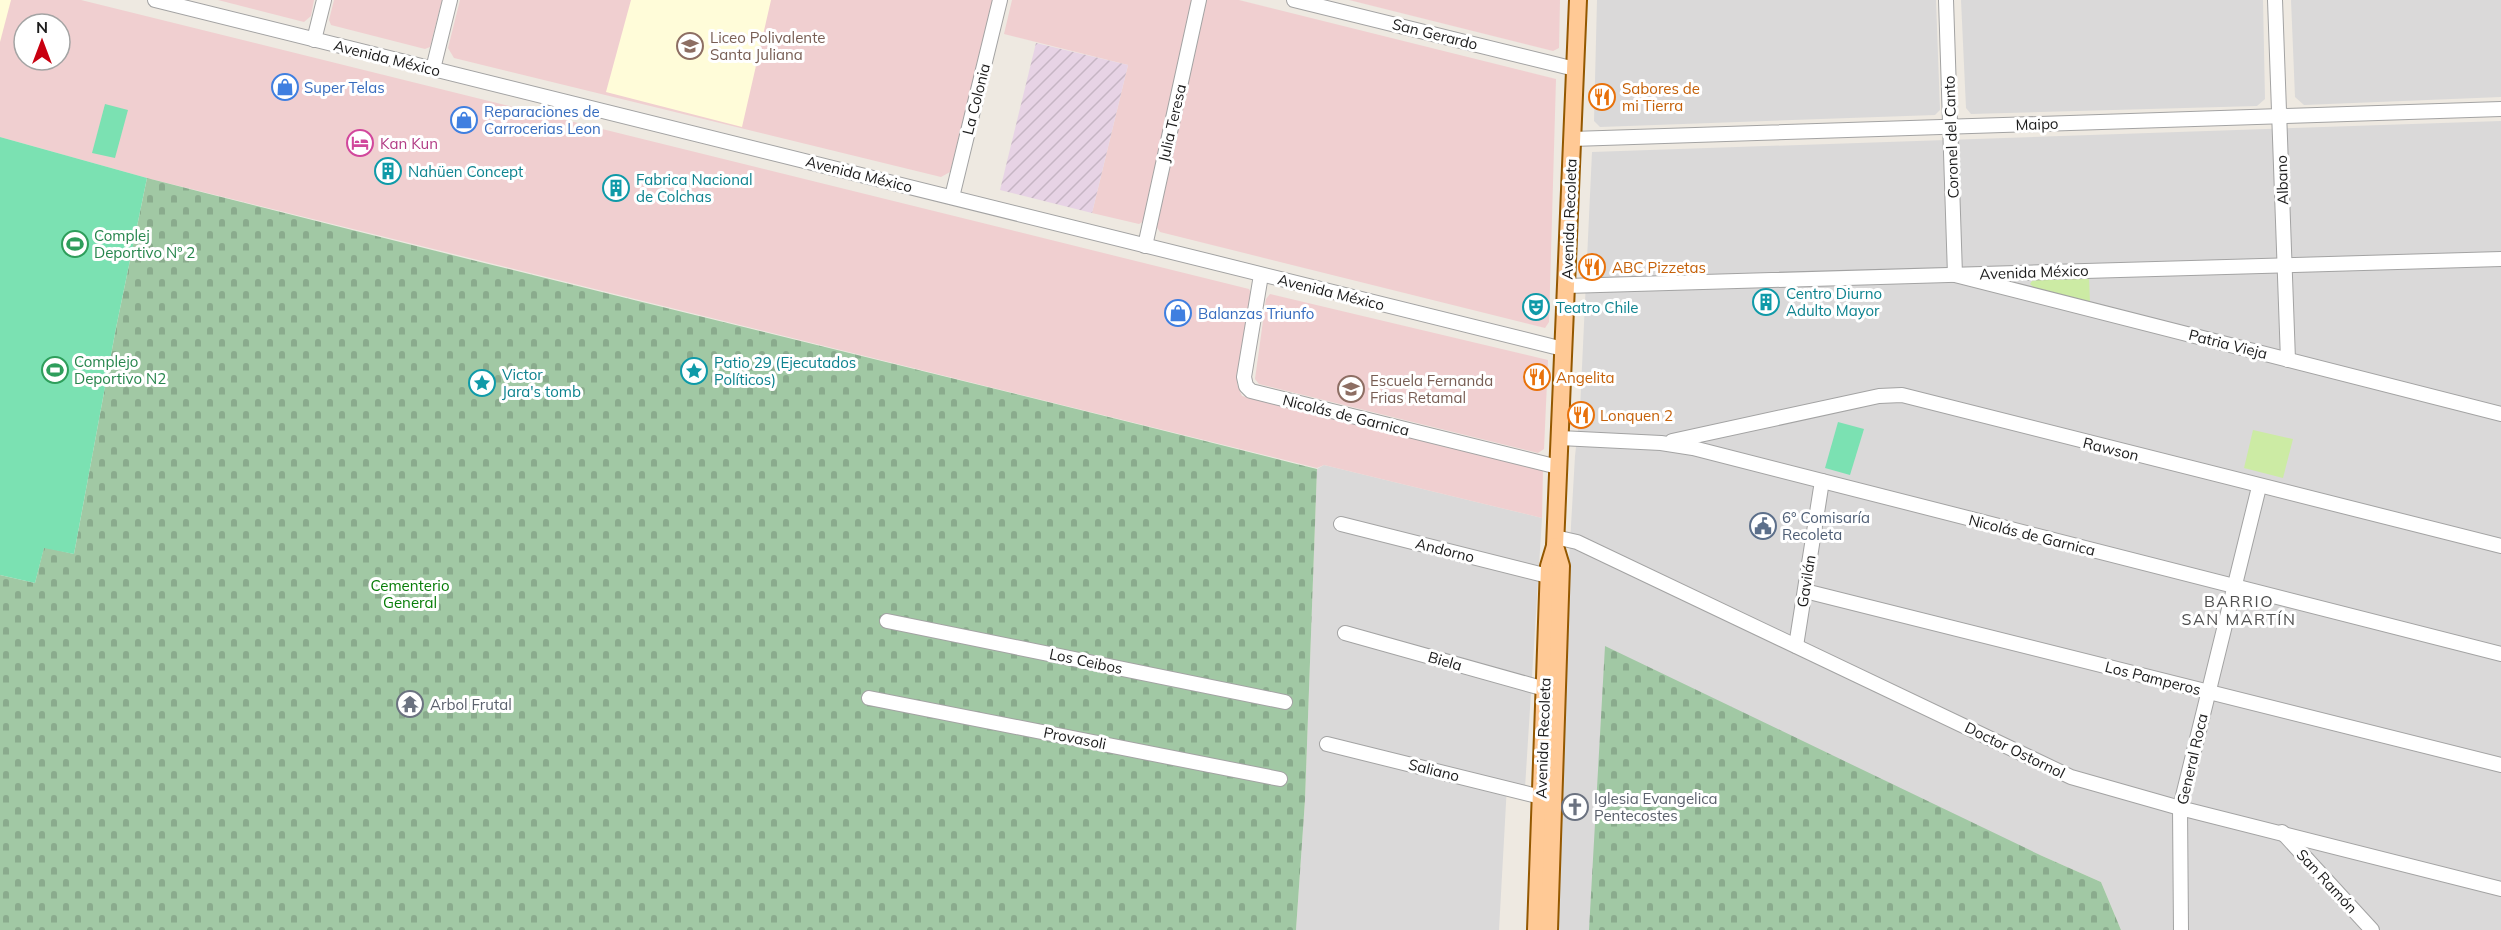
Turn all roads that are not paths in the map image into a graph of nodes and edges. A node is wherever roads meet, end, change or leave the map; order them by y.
1 (155, 0) edge
2 (324, 0) edge
3 (450, 0) edge
4 (1000, 0) edge
5 (1199, 0) edge
6 (1294, 0) edge
7 (1578, 0) edge
8 (1946, 0) edge
9 (2275, 0) edge
10 (314, 40) junction
11 (433, 69) junction
12 (1575, 69) junction
13 (2501, 109) edge
14 (2280, 117) junction
15 (1950, 127) junction
16 (1572, 139) junction
17 (952, 198) junction
18 (1145, 246) junction
19 (2501, 259) edge
20 (2285, 265) junction
21 (1261, 275) junction
22 (1955, 275) junction
23 (1566, 286) junction
24 (1563, 349) junction
25 (2288, 360) junction
26 (2501, 414) edge
27 (1720, 430) junction
28 (1560, 438) junction
29 (1661, 443) junction
30 (1719, 455) junction
31 (1558, 468) junction
32 (1822, 481) junction
33 (2259, 487) junction
34 (1341, 524) dead end
35 (1555, 542) junction
36 (2501, 546) edge
37 (1548, 576) junction
38 (2234, 586) junction
39 (1805, 591) junction
40 (887, 621) dead end
41 (1345, 633) dead end
42 (1796, 646) junction
43 (2501, 654) edge
44 (1545, 689) junction
45 (2208, 692) junction
46 (869, 698) dead end
47 (1285, 702) dead end
48 (1327, 744) dead end
49 (2501, 765) edge
50 (1280, 779) dead end
51 (1541, 797) junction
52 (2180, 808) junction
53 (2282, 832) junction
54 (2501, 889) edge
55 (1536, 930) edge
56 (1549, 930) edge
57 (2181, 930) edge
58 (2372, 930) edge

1 - 10 street, Avenida México
2 - 10 street
3 - 11 street
4 - 17 street, La Colonia
5 - 18 street, Julia Teresa
6 - 12 street, San Gerardo
7 - 12 main road, Avenida Recoleta
8 - 15 street, Coronel del Canto
9 - 14 street, Albano
10 - 11 street, Avenida México
11 - 17 street, Avenida México
12 - 16 main road, Avenida Recoleta
13 - 14 street, Maipo
14 - 15 street, Maipo
14 - 20 street, Albano
15 - 16 street, Maipo
15 - 22 street, Coronel del Canto
16 - 23 main road, Avenida Recoleta
17 - 18 street, Avenida México
18 - 21 street, Avenida México
19 - 20 street, Avenida México
20 - 22 street, Avenida México
20 - 25 street, Albano
21 - 24 street, Avenida México
21 - 31 street, Nicolás de Garnica
22 - 23 street, Avenida México
22 - 25 street, Patria Vieja
23 - 24 main road, Avenida Recoleta
24 - 28 main road, Avenida Recoleta
25 - 26 street, Patria Vieja
27 - 29 street, Rawson
27 - 30 street
27 - 33 street, Rawson
28 - 29 street, Nicolás de Garnica
28 - 31 main road, Avenida Recoleta
29 - 30 street, Nicolás de Garnica
30 - 32 street, Nicolás de Garnica
31 - 35 main road, Avenida Recoleta
32 - 38 street, Nicolás de Garnica
32 - 39 street, Gavilán
33 - 36 street, Rawson
33 - 38 street, General Roca
34 - 37 street, Andorno
35 - 37 main road, Avenida Recoleta
35 - 42 street, Doctor Ostornol
35 - 56 main road, Avenida Recoleta
37 - 44 main road, Avenida Recoleta
38 - 43 street, Nicolás de Garnica
38 - 45 street, General Roca
39 - 42 street, Gavilán
39 - 45 street, Los Pamperos
40 - 47 street, Los Ceibos
41 - 44 street, Biela
42 - 52 street, Doctor Ostornol
44 - 51 main road, Avenida Recoleta
45 - 49 street, Los Pamperos
45 - 52 street, General Roca
46 - 50 street, Provasoli
48 - 51 street, Saliano
51 - 55 main road, Avenida Recoleta
52 - 53 street, Doctor Ostornol
52 - 57 street, General Roca
53 - 54 street, Doctor Ostornol
53 - 58 street, San Ramón

